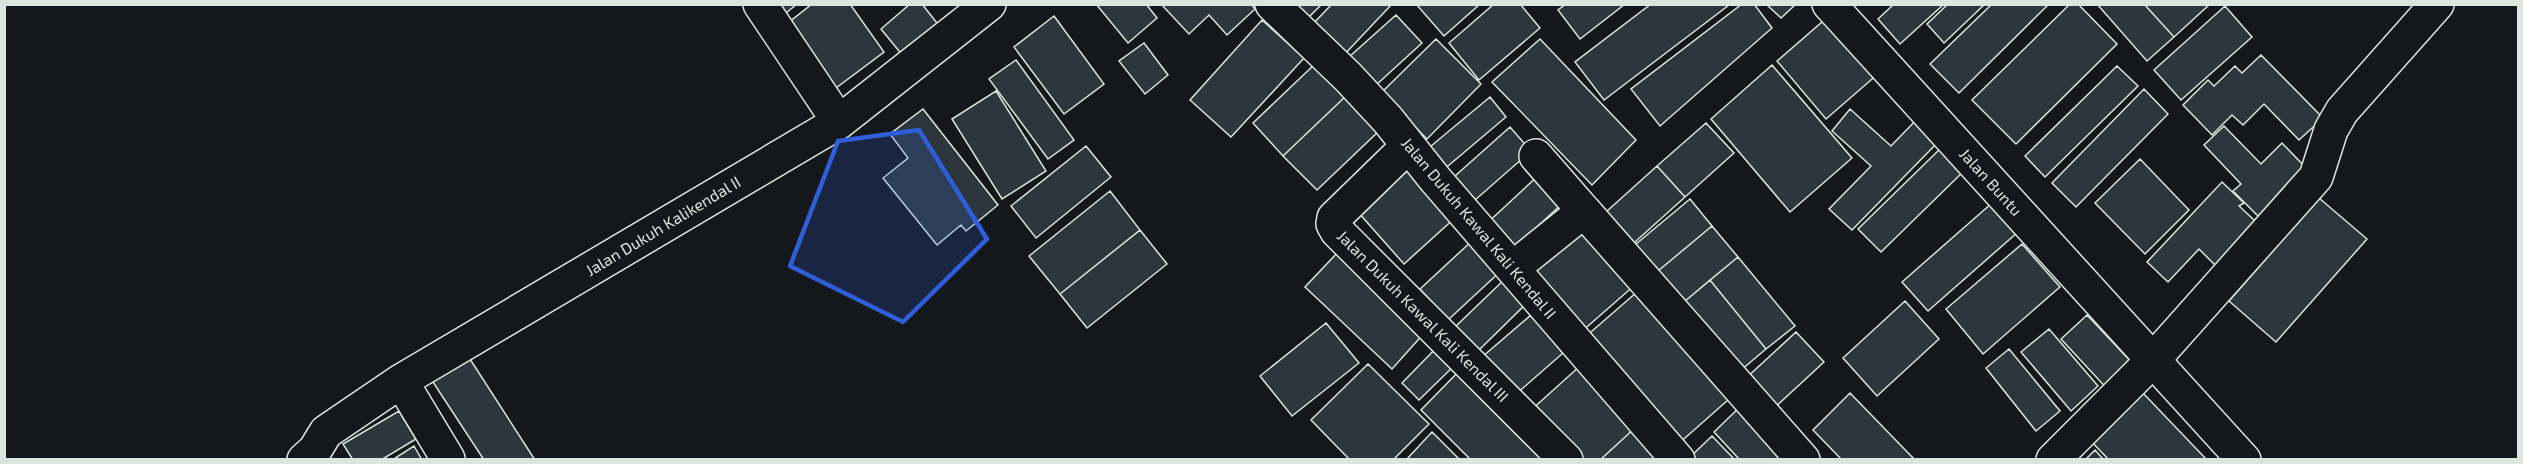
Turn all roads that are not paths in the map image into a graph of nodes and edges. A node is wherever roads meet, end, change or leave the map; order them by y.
1 (760, 4) edge
2 (989, 4) edge
3 (1272, 4) edge
4 (1829, 4) edge
5 (2437, 4) edge
6 (839, 122) junction
7 (1408, 146) junction
8 (1536, 156) dead end
9 (1584, 211) junction
10 (1513, 268) junction
11 (2153, 360) junction
12 (401, 381) junction
13 (304, 459) edge
14 (448, 459) edge
15 (1566, 459) edge
16 (1678, 459) edge
17 (1803, 459) edge
18 (2053, 459) edge
19 (2244, 459) edge

1 - 6 street
2 - 6 street, Jalan Dukuh Kalikendal II
3 - 7 street, Jalan Dukuh Kawal Kali Kendal II
4 - 11 street, Jalan Buntu
5 - 11 street
6 - 12 street, Jalan Dukuh Kalikendal II
7 - 10 street, Jalan Dukuh Kawal Kali Kendal II
7 - 15 street, Jalan Dukuh Kawal Kali Kendal III
8 - 9 street
9 - 10 street
9 - 17 street
10 - 16 street, Jalan Dukuh Kawal Kali Kendal II
11 - 18 street
11 - 19 street, Jalan Buntu
12 - 13 street, Jalan Dukuh Kalikendal II
12 - 14 street

